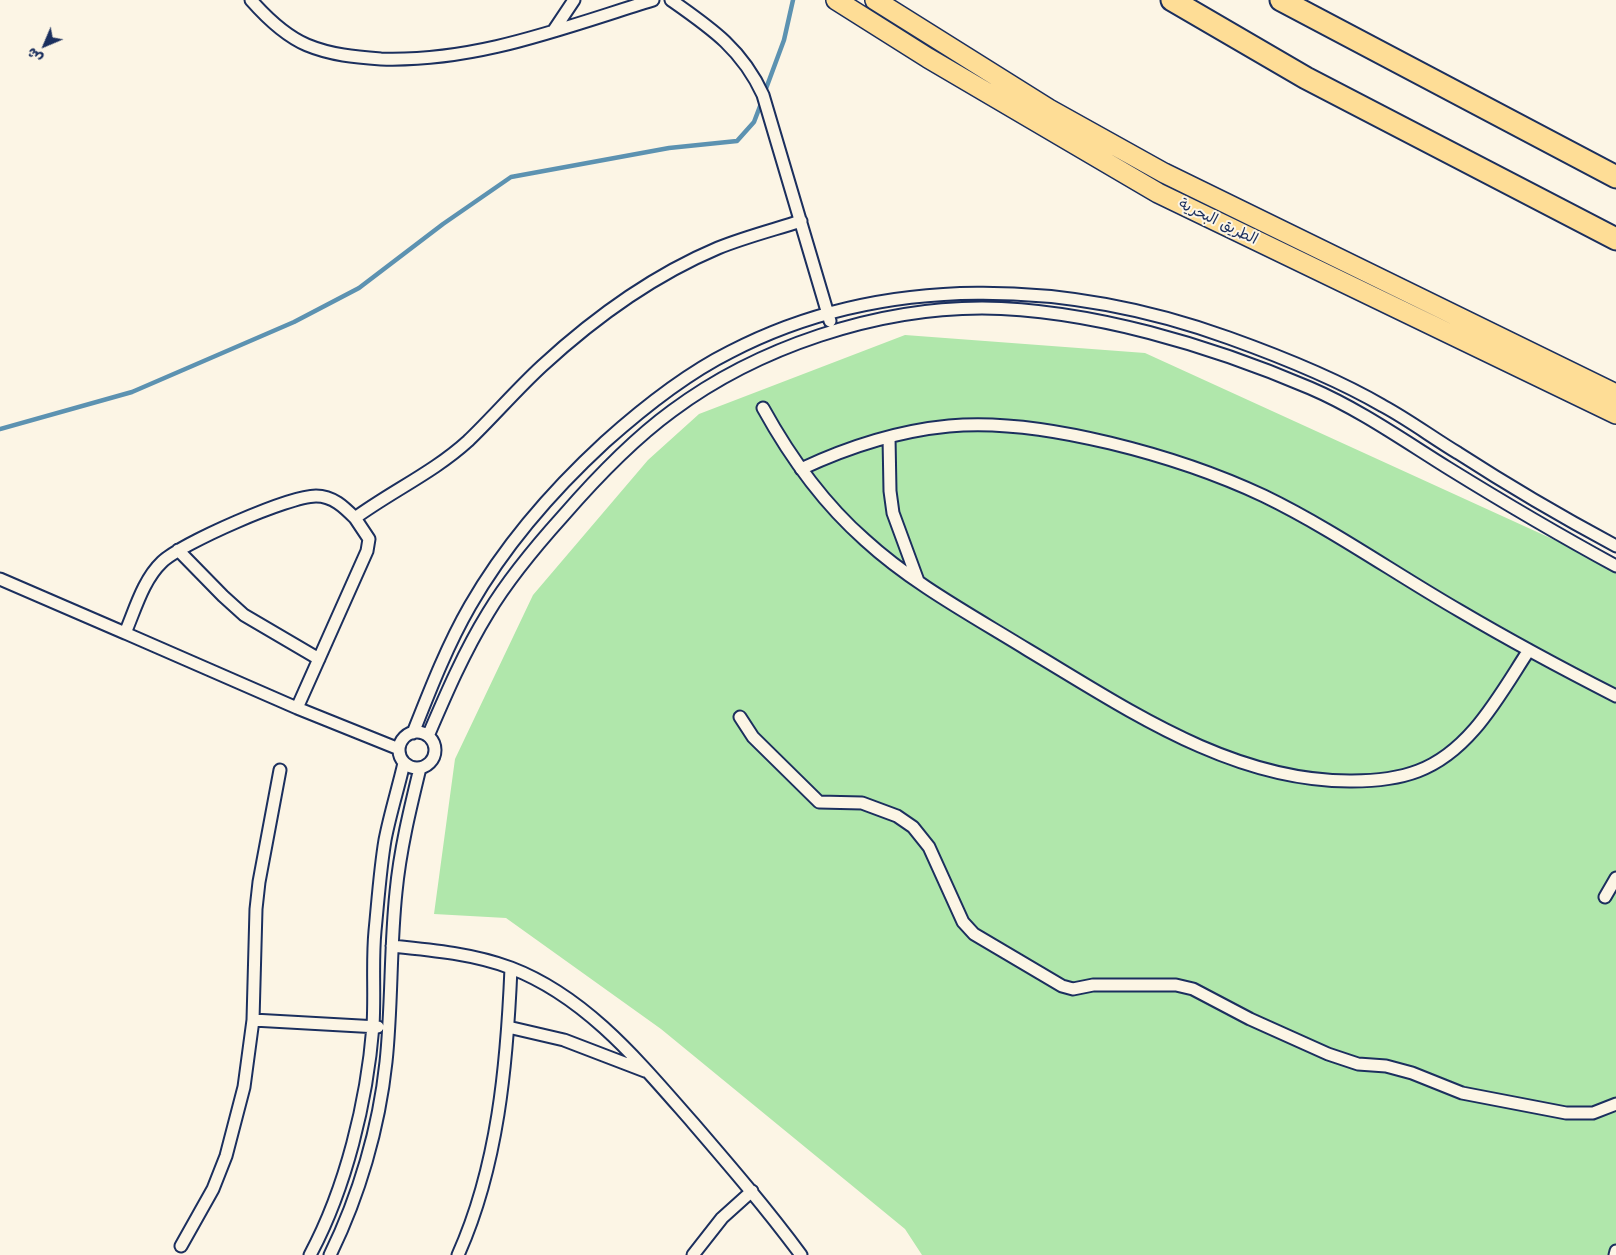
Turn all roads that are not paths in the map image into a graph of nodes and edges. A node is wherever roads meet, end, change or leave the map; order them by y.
1 (251, 0) edge
2 (574, 0) edge
3 (653, 0) edge
4 (671, 0) edge
5 (836, 0) edge
6 (875, 0) edge
7 (1172, 0) edge
8 (1281, 0) edge
9 (554, 30) junction
10 (1616, 177) edge
11 (801, 222) junction
12 (1616, 239) edge
13 (828, 314) junction
14 (833, 330) junction
15 (1616, 394) edge
16 (763, 408) dead end
17 (1616, 414) edge
18 (890, 437) junction
19 (801, 469) junction
20 (355, 518) junction
21 (1616, 546) edge
22 (178, 550) junction
23 (1616, 566) edge
24 (0, 579) edge
25 (918, 581) junction
26 (125, 633) junction
27 (1530, 650) junction
28 (319, 659) junction
29 (1616, 696) edge
30 (296, 708) junction
31 (740, 717) dead end
32 (413, 733) junction
33 (428, 736) junction
34 (399, 748) junction
35 (404, 763) junction
36 (420, 768) junction
37 (280, 770) dead end
38 (1616, 878) edge
39 (1605, 897) dead end
40 (392, 946) junction
41 (511, 968) junction
42 (253, 1020) junction
43 (373, 1026) junction
44 (389, 1028) junction
45 (508, 1028) junction
46 (649, 1072) junction
47 (1616, 1104) edge
48 (752, 1191) junction
49 (181, 1246) dead end
50 (1616, 1251) edge
51 (310, 1255) edge
52 (330, 1255) edge
53 (458, 1255) edge
54 (693, 1255) edge
55 (801, 1255) edge
56 (1614, 1255) edge

1 - 9 street
2 - 9 street
3 - 9 street
4 - 11 street
5 - 17 main road, الطريق البحرية
6 - 15 main road, الطريق البحرية
7 - 12 highway
8 - 10 highway
11 - 13 street
11 - 20 street
13 - 14 street
13 - 21 street
13 - 32 street
14 - 23 street
14 - 33 street
16 - 19 street
18 - 19 street
18 - 25 street
18 - 27 street
19 - 25 street
20 - 22 street
20 - 28 street
22 - 26 street
22 - 28 street
24 - 26 street
25 - 27 street
26 - 30 street
27 - 29 street
28 - 30 street
30 - 34 street
31 - 47 street
32 - 33 street
32 - 34 street
33 - 36 street
34 - 35 street
35 - 36 street
35 - 43 street
36 - 40 street
37 - 42 street
38 - 39 street
40 - 41 street
40 - 44 street
41 - 45 street
41 - 46 street
42 - 43 street
42 - 49 street
43 - 44 street
43 - 51 street
44 - 52 street
45 - 46 street
45 - 53 street
46 - 48 street
48 - 54 street
48 - 55 street
50 - 56 street

